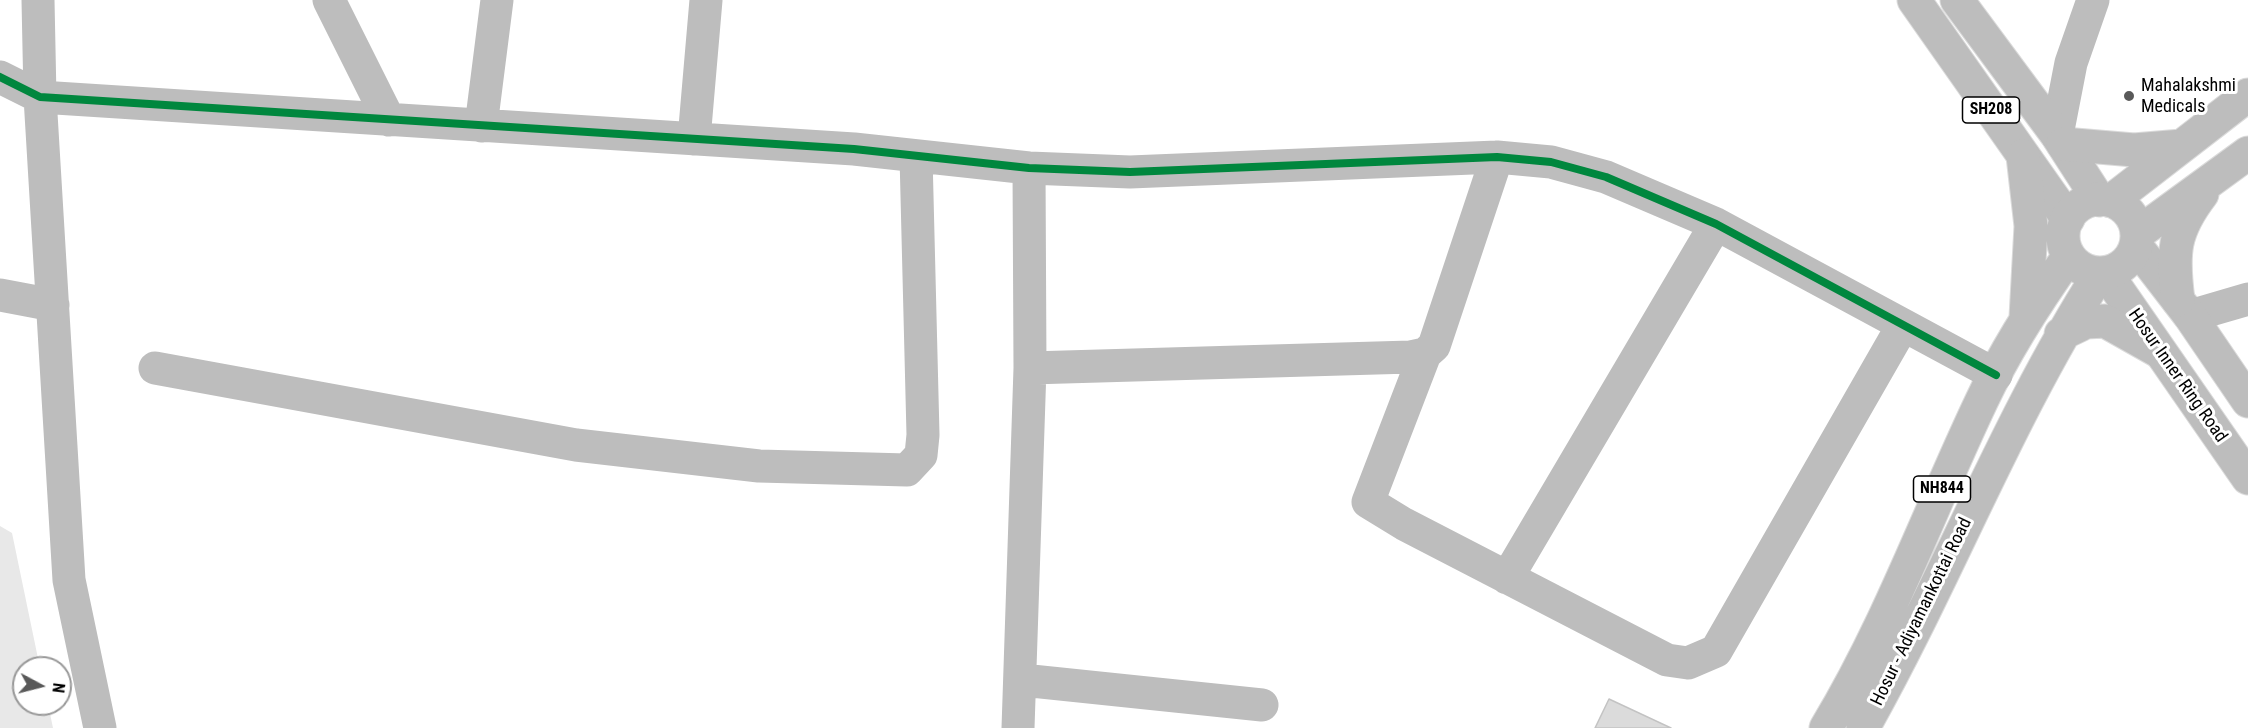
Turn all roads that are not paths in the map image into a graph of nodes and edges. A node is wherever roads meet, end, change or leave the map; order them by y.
1 (38, 0) edge
2 (329, 0) edge
3 (496, 0) edge
4 (706, 0) edge
5 (1914, 0) edge
6 (1957, 0) edge
7 (2093, 0) edge
8 (0, 77) edge
9 (2248, 95) edge
10 (40, 97) junction
11 (389, 120) junction
12 (481, 126) junction
13 (694, 139) junction
14 (2060, 139) junction
15 (2182, 146) junction
16 (2248, 153) edge
17 (916, 156) junction
18 (2023, 156) junction
19 (1497, 157) junction
20 (1029, 168) junction
21 (2214, 178) junction
22 (2105, 200) junction
23 (2068, 219) junction
24 (1716, 224) junction
25 (2136, 240) junction
26 (2069, 256) junction
27 (2103, 273) junction
28 (0, 295) edge
29 (2248, 299) edge
30 (53, 305) junction
31 (2184, 308) junction
32 (2025, 322) junction
33 (1903, 325) junction
34 (2061, 334) junction
35 (2160, 352) junction
36 (1425, 354) junction
37 (155, 368) dead end
38 (1030, 368) junction
39 (1996, 375) junction
40 (2248, 401) edge
41 (2248, 478) edge
42 (1507, 578) junction
43 (1022, 680) junction
44 (1262, 705) dead end
45 (100, 728) edge
46 (1018, 728) edge
47 (1826, 728) edge
48 (1863, 728) edge

1 - 10 main road
2 - 11 main road
3 - 12 main road
4 - 13 main road
5 - 18 main road, SH208
6 - 14 main road, SH208
7 - 14 main road
8 - 10 main road
9 - 15 main road
10 - 11 main road
10 - 30 main road
11 - 12 main road
12 - 13 main road
13 - 17 main road
14 - 15 main road
14 - 22 main road, SH208
15 - 22 main road
16 - 21 main road, Hosur - Adiyamankottai Road / NH844
17 - 20 main road
17 - 37 main road
18 - 23 main road, SH208
18 - 32 main road
19 - 20 main road
19 - 24 main road
19 - 36 main road
20 - 38 main road
21 - 25 main road, Hosur - Adiyamankottai Road / NH844
21 - 31 main road
22 - 23 main road
22 - 25 main road
23 - 26 main road
24 - 33 main road
24 - 42 main road
25 - 27 main road, Hosur - Adiyamankottai Road / NH844
25 - 31 main road
26 - 27 main road
26 - 32 main road, Hosur - Adiyamankottai Road / NH844
27 - 34 main road, Hosur - Adiyamankottai Road / NH844
27 - 35 main road, Hosur Inner Ring Road
28 - 30 main road
29 - 31 main road
30 - 45 main road
31 - 40 main road
32 - 39 main road, Hosur - Adiyamankottai Road / NH844
33 - 39 main road
33 - 42 main road
34 - 35 main road
34 - 48 main road, Hosur - Adiyamankottai Road / NH844
35 - 41 main road, Hosur Inner Ring Road
36 - 38 main road
36 - 42 main road
38 - 43 main road
39 - 47 main road, Hosur - Adiyamankottai Road / NH844
43 - 44 main road
43 - 46 main road

